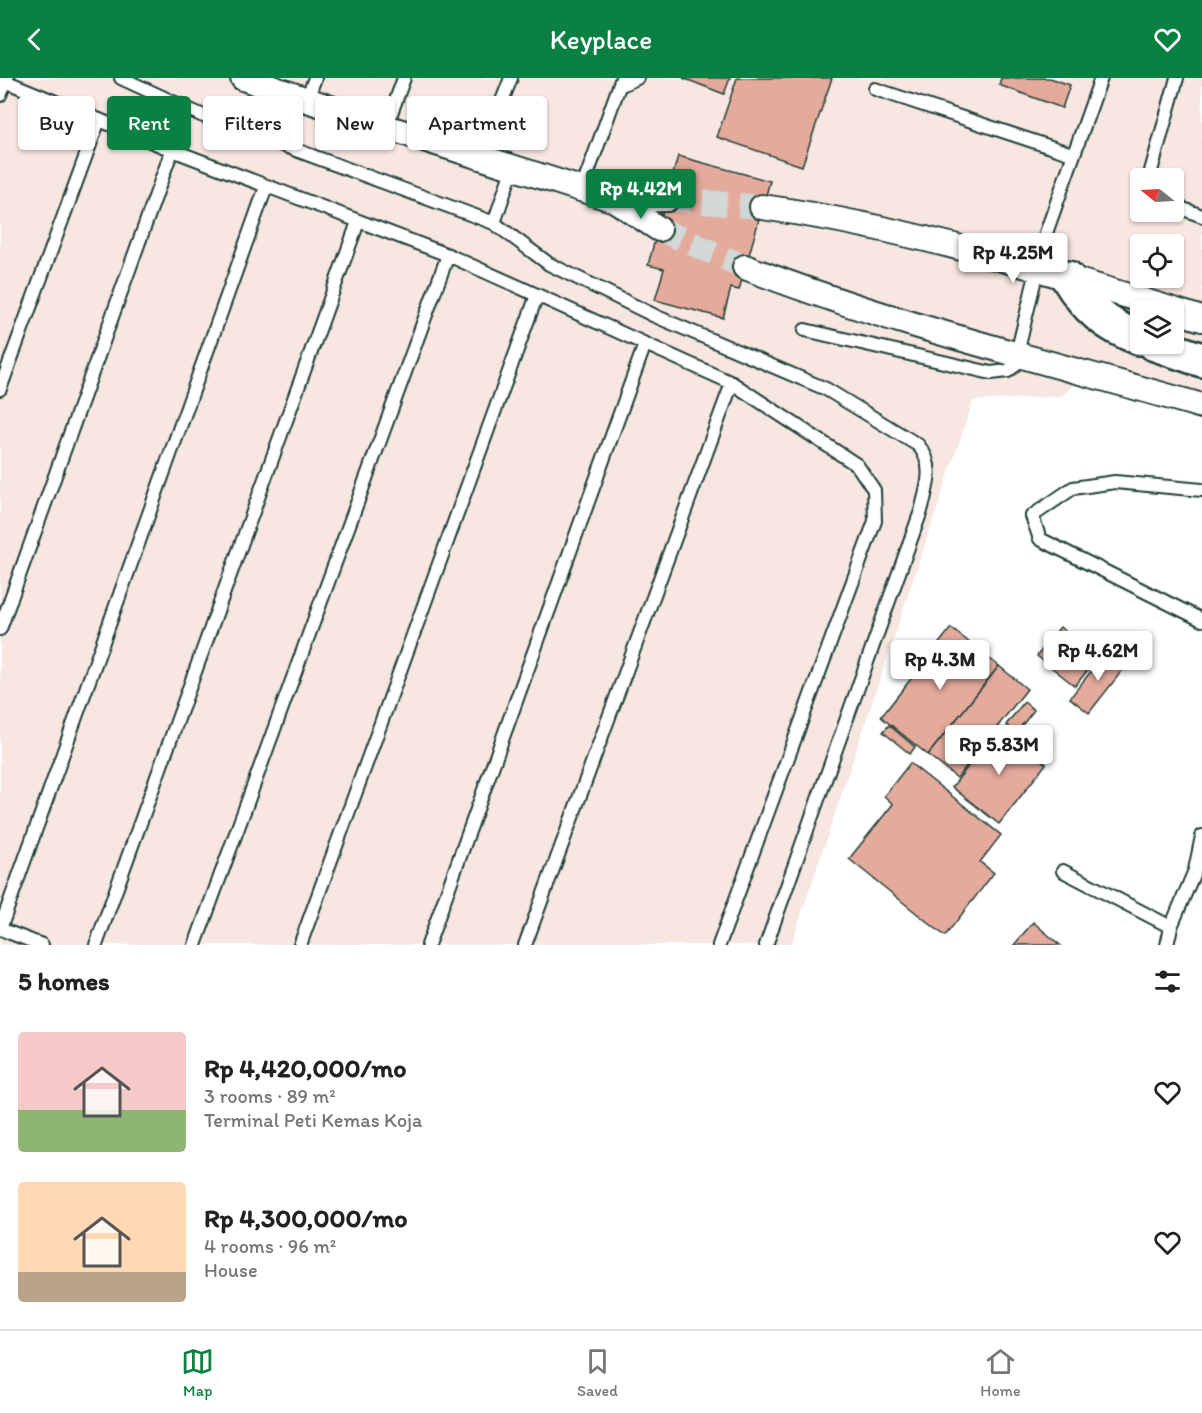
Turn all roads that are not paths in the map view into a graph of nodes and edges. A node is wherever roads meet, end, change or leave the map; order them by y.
1 (121, 78) edge
2 (243, 78) edge
3 (315, 78) edge
4 (404, 78) edge
5 (510, 78) edge
6 (637, 78) edge
7 (1101, 78) edge
8 (1177, 78) edge
9 (4, 79) edge
10 (621, 82) edge
11 (875, 89) dead end
12 (0, 95) edge
13 (306, 101) junction
14 (395, 102) edge
15 (315, 104) edge
16 (99, 120) junction
17 (107, 123) edge
18 (395, 130) edge
19 (172, 150) joint
20 (1072, 154) junction
21 (480, 157) junction
22 (513, 167) junction
23 (1152, 168) edge
24 (266, 187) junction
25 (582, 189) junction
26 (668, 199) tunnel mouth
27 (615, 200) junction
28 (762, 207) tunnel mouth
29 (1184, 209) edge
30 (1202, 216) edge
31 (358, 222) junction
32 (494, 223) junction
33 (659, 230) tunnel mouth
34 (448, 255) junction
35 (745, 267) tunnel mouth
36 (1036, 269) junction
37 (1068, 278) junction
38 (537, 295) junction
39 (1202, 319) edge
40 (805, 330) dead end
41 (1130, 333) edge
42 (645, 344) junction
43 (1016, 353) junction
44 (1184, 354) edge
45 (1202, 360) edge
46 (732, 383) junction
47 (0, 389) edge
48 (1202, 406) edge
49 (1202, 490) edge
50 (1202, 620) edge
51 (0, 629) edge
52 (1202, 836) edge
53 (1063, 871) dead end
54 (1171, 927) junction
55 (0, 929) edge
56 (42, 945) edge
57 (96, 945) edge
58 (195, 945) edge
59 (300, 945) edge
60 (428, 945) edge
61 (525, 945) edge
62 (719, 945) edge
63 (766, 945) edge
64 (1167, 945) edge

1 - 32 lane
2 - 13 street
3 - 13 lane
4 - 14 lane
5 - 21 lane
6 - 10 lane
7 - 20 lane
8 - 23 lane
9 - 12 lane
9 - 16 lane
10 - 25 lane
11 - 20 lane
13 - 15 street
16 - 17 lane
16 - 47 lane
18 - 21 street
19 - 24 lane
19 - 51 lane
20 - 36 lane
21 - 22 street
22 - 25 street
22 - 32 lane
24 - 31 lane
24 - 55 lane
25 - 27 street
26 - 27 street
27 - 33 street
28 - 36 street
29 - 30 lane
31 - 34 lane
31 - 57 lane
32 - 63 lane
34 - 38 lane
34 - 58 lane
35 - 43 street
36 - 37 street
36 - 43 lane
37 - 39 street
37 - 41 highway
38 - 42 lane
38 - 59 lane
40 - 43 lane
42 - 46 lane
42 - 60 lane
43 - 48 street
44 - 45 highway
46 - 61 lane
46 - 62 lane
49 - 50 lane
52 - 54 lane
53 - 54 lane
54 - 64 lane
55 - 56 lane

